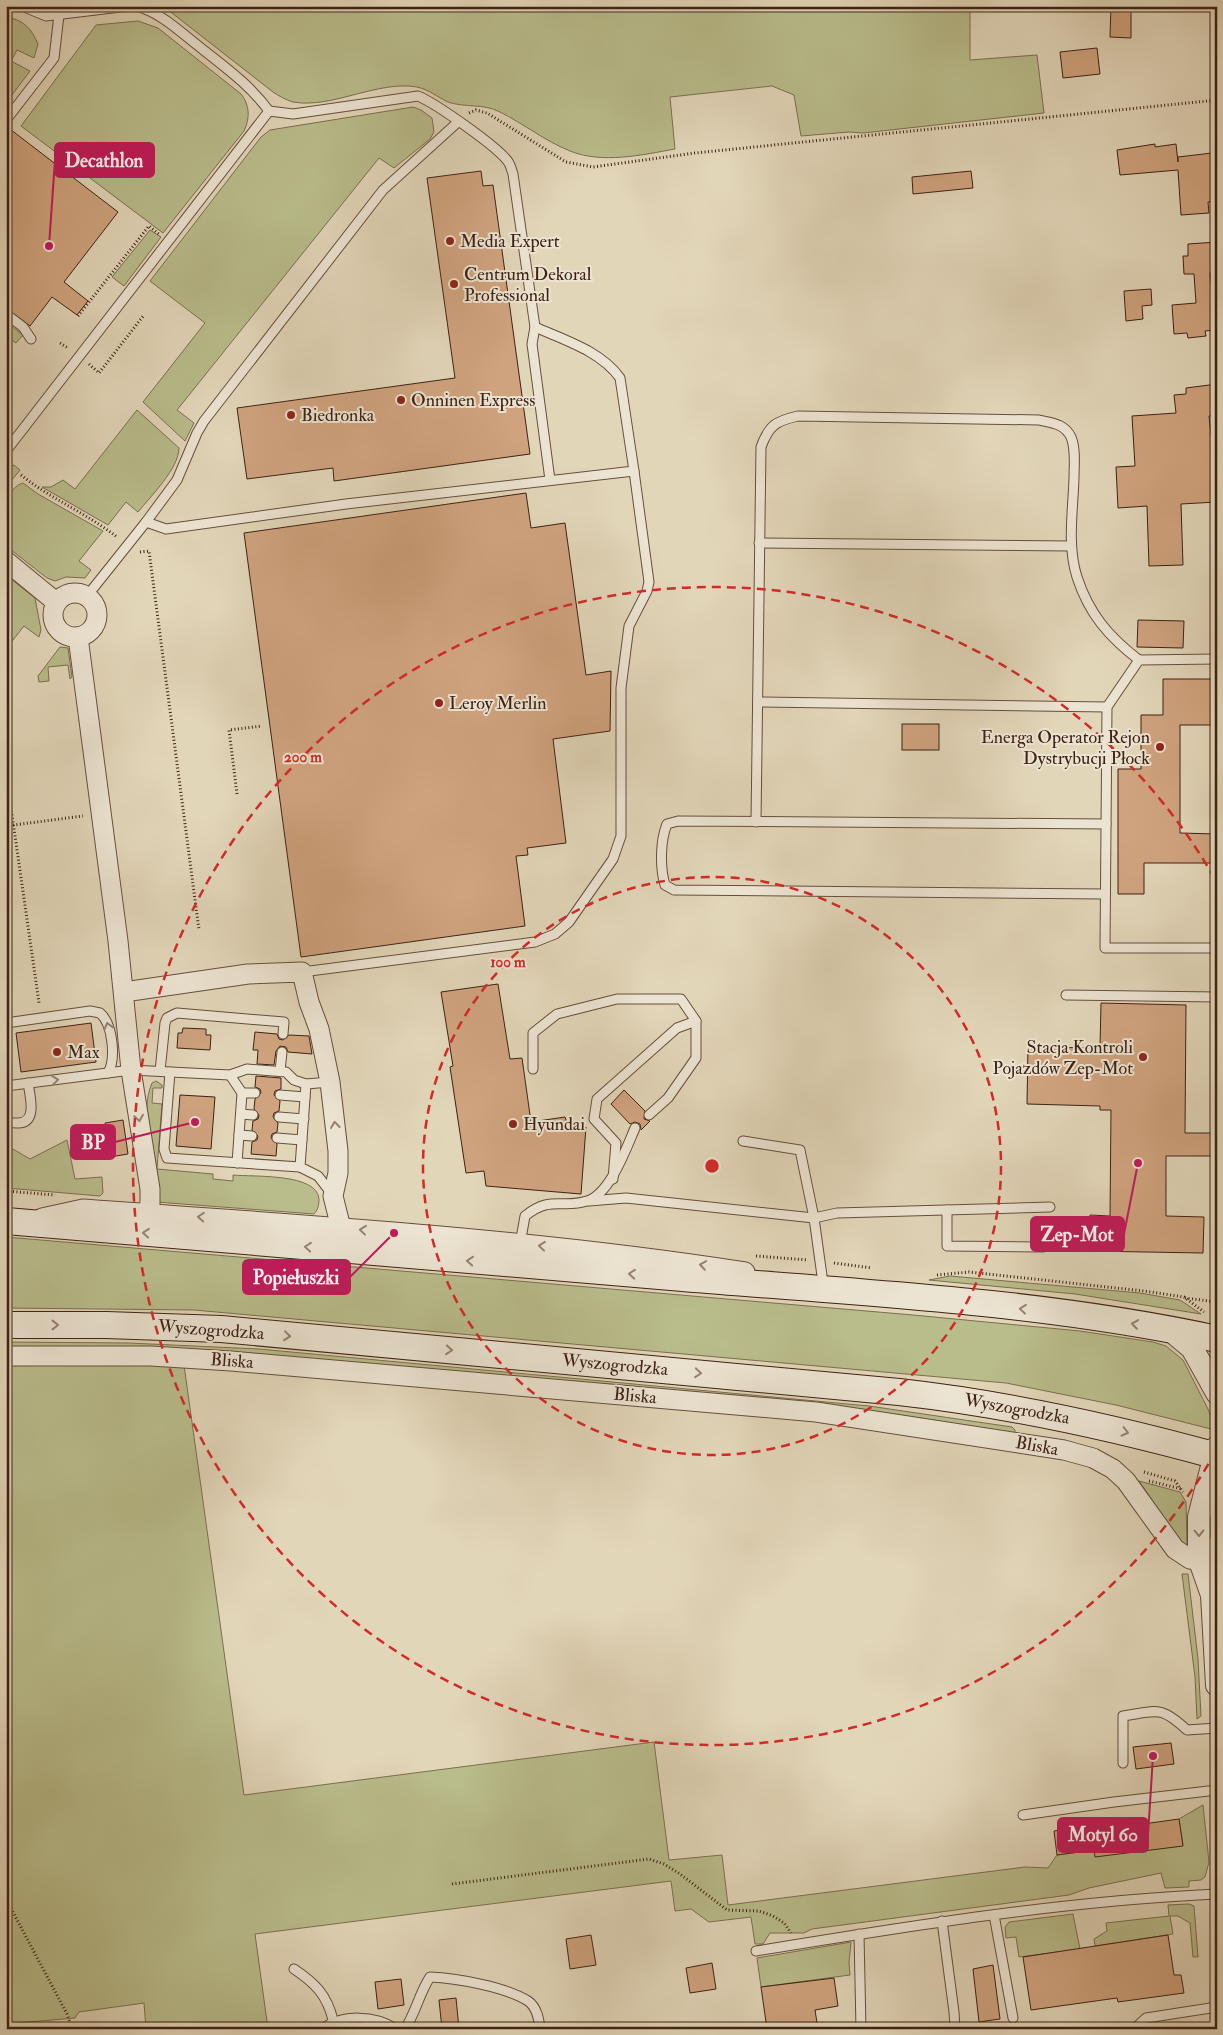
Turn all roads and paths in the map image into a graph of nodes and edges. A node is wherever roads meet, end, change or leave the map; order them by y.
1 (22, 6) edge
2 (129, 6) edge
3 (136, 6) edge
4 (59, 15) junction
5 (1217, 100) edge
6 (269, 112) junction
7 (6, 120) edge
8 (458, 122) junction
9 (169, 242) junction
10 (6, 314) edge
11 (144, 315) dead end
12 (78, 316) dead end
13 (535, 327) junction
14 (31, 339) dead end
15 (60, 343) dead end
16 (80, 357) junction
17 (6, 451) edge
18 (634, 471) junction
19 (21, 475) dead end
20 (550, 480) junction
21 (146, 522) junction
22 (760, 543) junction
23 (127, 545) junction
24 (1071, 546) junction
25 (6, 561) edge
26 (87, 596) junction
27 (56, 602) junction
28 (78, 637) junction
29 (1217, 659) edge
30 (1139, 660) junction
31 (758, 702) junction
32 (1107, 707) junction
33 (262, 726) dead end
34 (6, 773) edge
35 (237, 794) dead end
36 (100, 814) junction
37 (756, 822) junction
38 (1106, 824) junction
39 (14, 825) junction
40 (6, 826) edge
41 (1105, 894) junction
42 (199, 930) dead end
43 (1217, 948) edge
44 (302, 972) junction
45 (124, 992) junction
46 (1066, 995) dead end
47 (1217, 997) edge
48 (39, 1003) dead end
49 (696, 1021) junction
50 (6, 1023) edge
51 (283, 1034) dead end
52 (282, 1052) dead end
53 (532, 1068) dead end
54 (132, 1070) junction
55 (160, 1071) junction
56 (280, 1071) junction
57 (170, 1072) junction
58 (108, 1073) junction
59 (230, 1075) junction
60 (330, 1082) junction
61 (28, 1084) junction
62 (306, 1084) junction
63 (6, 1086) edge
64 (242, 1092) junction
65 (255, 1093) dead end
66 (280, 1095) dead end
67 (305, 1097) junction
68 (240, 1114) junction
69 (253, 1115) dead end
70 (649, 1116) dead end
71 (278, 1117) dead end
72 (304, 1118) junction
73 (6, 1119) edge
74 (635, 1128) dead end
75 (239, 1135) junction
76 (252, 1136) dead end
77 (277, 1138) dead end
78 (302, 1140) junction
79 (742, 1141) dead end
80 (237, 1163) junction
81 (300, 1167) junction
82 (612, 1179) junction
83 (333, 1196) junction
84 (589, 1201) junction
85 (1050, 1207) dead end
86 (947, 1210) junction
87 (146, 1214) junction
88 (814, 1218) junction
89 (16, 1221) edge
90 (341, 1228) junction
91 (520, 1244) junction
92 (1043, 1247) dead end
93 (823, 1284) junction
94 (907, 1296) junction
95 (1184, 1297) dead end
96 (1217, 1302) edge
97 (6, 1325) edge
98 (1167, 1328) junction
99 (1217, 1339) edge
100 (6, 1356) edge
101 (1217, 1393) edge
102 (1216, 1452) edge
103 (1115, 1470) junction
104 (1196, 1496) junction
105 (1211, 1557) edge
106 (1217, 1684) edge
107 (1217, 1728) edge
108 (1123, 1763) dead end
109 (1217, 1790) edge
110 (1023, 1816) dead end
111 (452, 1884) dead end
112 (1217, 1894) edge
113 (6, 1899) edge
114 (994, 1915) junction
115 (942, 1922) junction
116 (859, 1934) junction
117 (794, 1945) junction
118 (756, 1951) dead end
119 (294, 1969) dead end
120 (1217, 2008) edge
121 (1013, 2018) dead end
122 (333, 2020) junction
123 (72, 2029) edge
124 (322, 2029) edge
125 (396, 2029) edge
126 (404, 2029) edge
127 (540, 2029) edge
128 (861, 2029) edge
129 (954, 2029) edge
130 (1134, 2029) edge

1 - 4 lane
2 - 4 lane
3 - 6 lane
4 - 7 lane
5 - 8 path
6 - 8 lane
6 - 9 lane
8 - 13 lane
8 - 21 lane
9 - 12 path
9 - 16 lane
10 - 14 lane
11 - 16 path
13 - 18 lane
13 - 20 lane
15 - 16 path
16 - 17 lane
18 - 20 lane
18 - 44 lane
19 - 23 path
20 - 21 lane
21 - 23 lane
22 - 24 lane
22 - 24 lane
22 - 31 lane
23 - 26 lane
23 - 42 path
24 - 30 lane
25 - 27 street
26 - 27 street
26 - 28 street
27 - 28 street
28 - 36 street
29 - 30 lane
30 - 32 lane
31 - 32 lane
31 - 37 lane
32 - 38 lane
33 - 35 path
34 - 39 path
36 - 39 path
36 - 45 street
37 - 38 lane
37 - 41 lane
38 - 41 lane
39 - 40 path
39 - 48 path
41 - 43 lane
44 - 45 street
44 - 60 street
45 - 54 street
46 - 47 lane
49 - 53 lane
49 - 70 lane
49 - 82 lane
58 -> 50 lane
51 - 55 lane
52 - 56 lane
54 - 55 lane
54 - 58 lane
54 -> 87 street
55 - 57 lane
56 - 59 lane
56 - 62 lane
57 - 59 lane
57 - 80 lane
61 -> 58 lane
59 - 64 lane
60 - 62 lane
83 -> 60 street
61 - 63 lane
61 - 73 lane
62 - 67 lane
64 - 65 lane
64 - 68 lane
66 - 67 lane
67 - 72 lane
68 - 69 lane
68 - 75 lane
71 - 72 lane
72 - 78 lane
74 - 82 lane
75 - 76 lane
75 - 80 lane
77 - 78 lane
78 - 81 lane
79 - 88 lane
80 - 81 lane
81 - 83 lane
82 - 84 lane
83 - 90 street
84 - 88 lane
84 - 91 lane
85 - 86 lane
86 - 88 lane
86 - 92 lane
87 - 89 street
90 -> 87 street
88 - 93 lane
94 -> 89 main road
91 -> 90 street
93 -> 91 street
93 - 94 street
98 -> 94 main road
95 - 96 path
97 -> 102 main road, Wyszogrodzka
98 - 99 main road
98 - 101 street
100 - 103 street, Bliska
102 - 104 street
103 - 104 path
103 - 104 path
103 - 105 street
104 -> 105 street
105 - 106 street
107 - 108 lane
109 - 110 lane
111 - 117 path
112 - 114 lane
113 - 123 path
114 - 115 lane
114 - 121 lane
115 - 116 lane
115 - 129 lane
116 - 117 lane
116 - 128 lane
117 - 118 lane
119 - 122 lane
120 - 130 lane
122 - 124 lane
122 - 125 lane
126 - 127 lane

